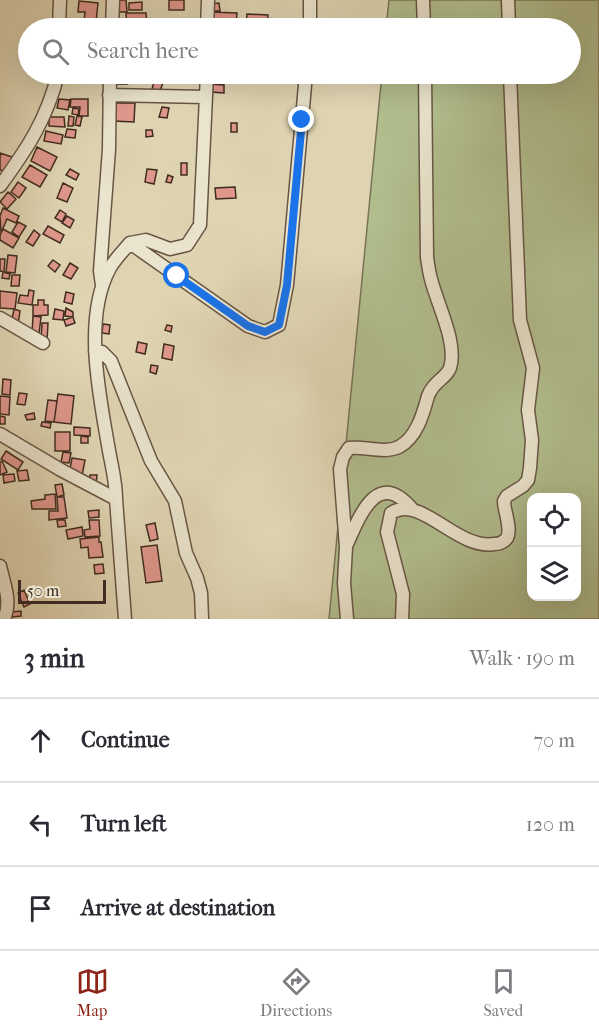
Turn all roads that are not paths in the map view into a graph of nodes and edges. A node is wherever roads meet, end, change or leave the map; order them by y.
1 (60, 0) edge
2 (113, 0) edge
3 (208, 0) edge
4 (310, 0) edge
5 (423, 0) edge
6 (508, 0) edge
7 (59, 18) edge
8 (112, 18) edge
9 (207, 18) edge
10 (310, 18) edge
11 (424, 18) edge
12 (509, 18) edge
13 (56, 84) edge
14 (110, 84) edge
15 (207, 84) edge
16 (305, 84) edge
17 (425, 84) edge
18 (510, 84) edge
19 (109, 95) junction
20 (206, 97) junction
21 (0, 186) edge
22 (130, 243) junction
23 (102, 290) junction
24 (0, 318) edge
25 (43, 344) dead end
26 (95, 351) junction
27 (0, 434) edge
28 (116, 500) junction
29 (413, 510) junction
30 (346, 547) junction
31 (0, 566) edge
32 (4, 619) edge
33 (125, 619) edge
34 (202, 619) edge
35 (347, 619) edge
36 (402, 619) edge

1 - 7 street
2 - 8 street
3 - 9 street
4 - 10 street
5 - 11 street
6 - 12 street
13 - 21 street
14 - 19 street
15 - 20 street
16 - 22 street
17 - 30 street
18 - 29 street
19 - 20 street
19 - 23 street
20 - 22 street
22 - 23 street
23 - 26 street
24 - 25 street
26 - 28 street
26 - 34 street
27 - 28 street
28 - 33 street
29 - 30 street
29 - 36 street
30 - 35 street
31 - 32 street

